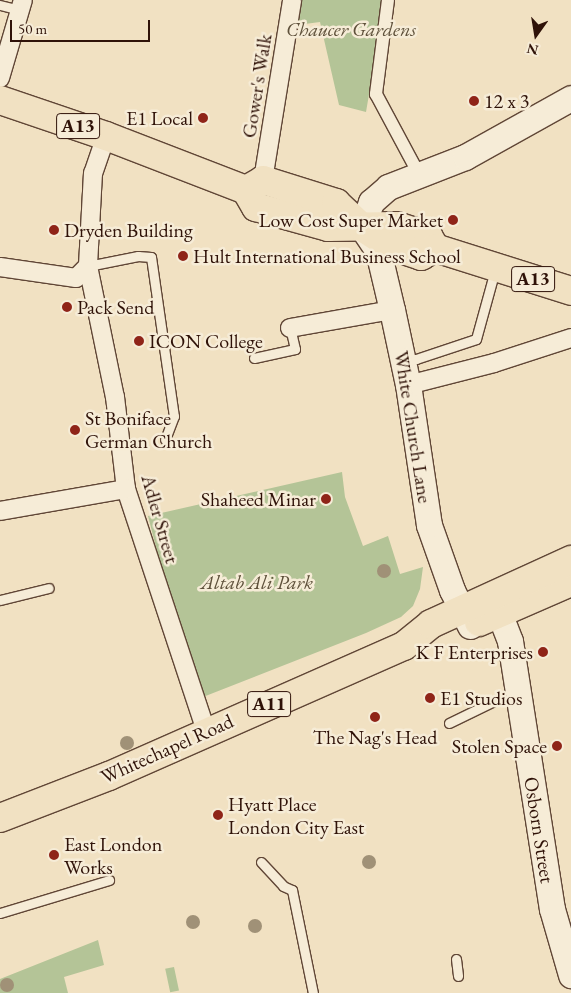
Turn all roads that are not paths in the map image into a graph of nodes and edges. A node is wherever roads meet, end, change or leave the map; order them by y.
1 (292, 0) edge
2 (388, 0) edge
3 (0, 5) edge
4 (21, 5) edge
5 (0, 78) edge
6 (571, 98) edge
7 (0, 100) edge
8 (106, 136) junction
9 (420, 176) junction
10 (254, 185) junction
11 (362, 227) junction
12 (88, 266) junction
13 (0, 267) edge
14 (496, 268) junction
15 (571, 291) edge
16 (392, 310) junction
17 (290, 328) joint
18 (571, 338) edge
19 (254, 358) dead end
20 (403, 359) junction
21 (408, 384) junction
22 (118, 428) junction
23 (165, 439) dead end
24 (129, 442) dead end
25 (126, 489) junction
26 (0, 511) edge
27 (571, 560) edge
28 (571, 582) edge
29 (49, 588) dead end
30 (0, 600) edge
31 (497, 605) junction
32 (466, 618) junction
33 (492, 702) dead end
34 (449, 723) dead end
35 (206, 731) junction
36 (0, 818) edge
37 (261, 862) dead end
38 (109, 880) dead end
39 (0, 913) edge
40 (456, 959) dead end
41 (571, 975) edge
42 (458, 976) dead end
43 (314, 993) edge

1 - 10 street, Gower's Walk
2 - 9 street
3 - 4 lane
4 - 5 street
6 - 9 main road
7 - 8 highway, A13
8 - 10 highway, A13
8 - 12 street, Adler Street
9 - 11 main road
10 - 11 highway, A13
11 - 14 highway, A13
11 - 16 main road, White Church Lane
12 - 13 street
12 - 22 street, Adler Street
12 - 23 lane
14 - 15 highway, A13
14 - 20 lane
16 - 17 street
16 - 20 main road, White Church Lane
17 - 19 lane
18 - 21 street
20 - 21 main road, White Church Lane
21 - 32 main road, White Church Lane
22 - 24 lane
22 - 25 street, Adler Street
25 - 26 street
25 - 35 street, Adler Street
27 - 31 highway, A11
28 - 31 highway, A11
29 - 30 lane
31 - 32 highway, Whitechapel Road / A11
31 - 41 main road, Osborn Street
32 - 35 highway, Whitechapel Road / A11
33 - 34 lane
35 - 36 highway, Whitechapel Road / A11
37 - 43 lane
38 - 39 lane
40 - 42 lane

